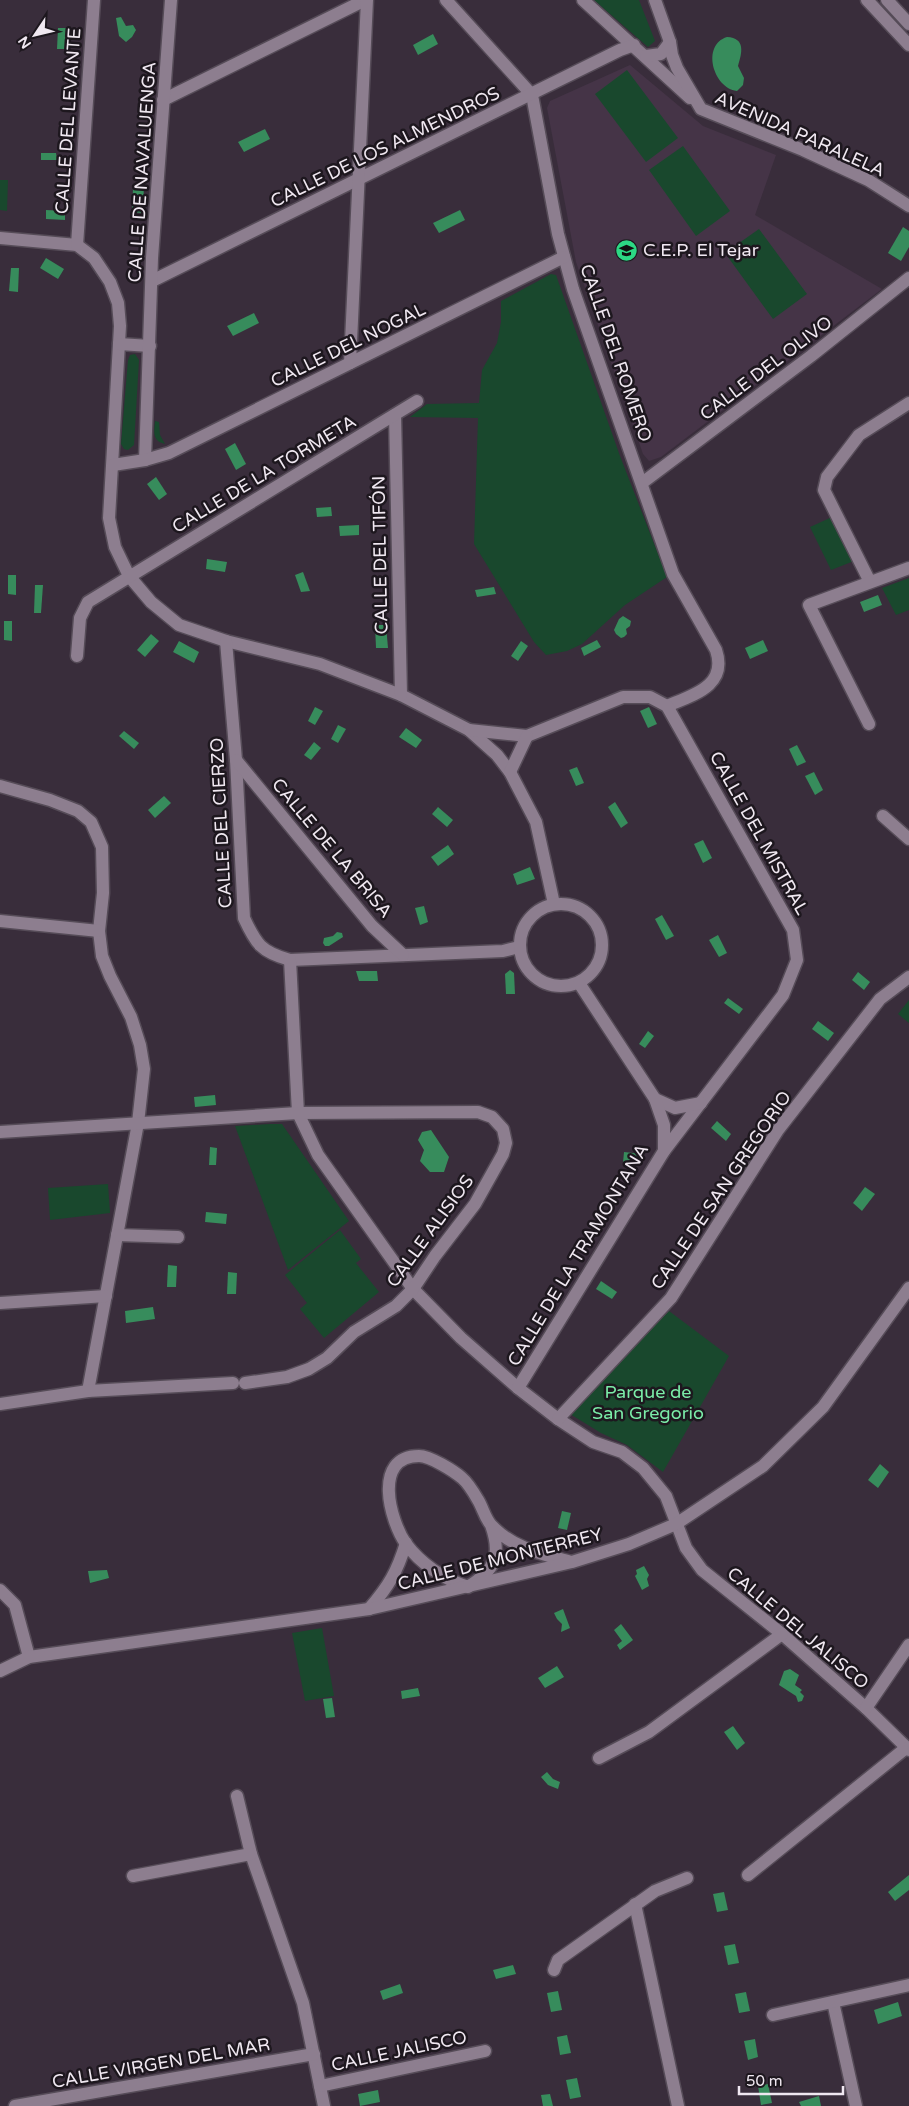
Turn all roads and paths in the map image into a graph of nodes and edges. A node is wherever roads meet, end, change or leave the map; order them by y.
1 (94, 0) edge
2 (171, 0) edge
3 (366, 0) edge
4 (446, 0) edge
5 (583, 0) edge
6 (655, 0) edge
7 (867, 0) edge
8 (887, 0) edge
9 (909, 24) edge
10 (670, 42) junction
11 (634, 45) junction
12 (909, 45) edge
13 (646, 56) junction
14 (532, 95) junction
15 (163, 100) junction
16 (701, 108) junction
17 (359, 180) junction
18 (909, 206) edge
19 (0, 238) edge
20 (77, 245) junction
21 (564, 257) junction
22 (909, 278) edge
23 (152, 281) junction
24 (119, 344) junction
25 (150, 346) junction
26 (350, 363) junction
27 (417, 401) dead end
28 (909, 403) edge
29 (395, 415) junction
30 (145, 460) junction
31 (113, 464) junction
32 (642, 483) junction
33 (909, 568) edge
34 (129, 576) junction
35 (870, 582) junction
36 (226, 641) junction
37 (77, 656) dead end
38 (401, 695) junction
39 (667, 706) junction
40 (869, 724) dead end
41 (469, 730) junction
42 (528, 736) junction
43 (236, 760) junction
44 (510, 772) junction
45 (0, 786) edge
46 (883, 816) dead end
47 (909, 839) edge
48 (554, 904) junction
49 (0, 921) edge
50 (98, 931) junction
51 (519, 947) junction
52 (403, 955) junction
53 (290, 960) junction
54 (909, 977) edge
55 (579, 983) junction
56 (655, 1099) junction
57 (701, 1103) junction
58 (298, 1113) junction
59 (138, 1123) junction
60 (0, 1132) edge
61 (664, 1151) junction
62 (116, 1235) junction
63 (178, 1237) dead end
64 (909, 1288) edge
65 (413, 1289) junction
66 (106, 1296) junction
67 (0, 1303) edge
68 (518, 1388) junction
69 (88, 1391) junction
70 (0, 1404) edge
71 (558, 1419) junction
72 (676, 1524) junction
73 (491, 1525) junction
74 (406, 1543) junction
75 (572, 1562) junction
76 (468, 1587) junction
77 (0, 1590) edge
78 (369, 1609) junction
79 (782, 1634) junction
80 (909, 1645) edge
81 (29, 1657) junction
82 (0, 1672) edge
83 (866, 1708) junction
84 (908, 1749) edge
85 (599, 1758) dead end
86 (237, 1796) dead end
87 (251, 1854) junction
88 (748, 1875) dead end
89 (133, 1876) dead end
90 (687, 1878) dead end
91 (635, 1904) junction
92 (554, 1970) dead end
93 (909, 1985) edge
94 (833, 2002) junction
95 (773, 2015) dead end
96 (485, 2050) dead end
97 (314, 2054) junction
98 (320, 2086) junction
99 (14, 2106) edge
100 (324, 2106) edge
101 (678, 2106) edge
102 (856, 2106) edge

1 - 20 street, CALLE DEL LEVANTE
2 - 15 street, CALLE DE NAVALUENGA
3 - 15 street
3 - 17 street
4 - 14 street
5 - 11 street
6 - 10 street, AVENIDA PARALELA
7 - 12 street
8 - 9 street
10 - 13 street
10 - 16 street, AVENIDA PARALELA
11 - 13 street
11 - 14 street, CALLE DE LOS ALMENDROS
13 - 16 street
14 - 17 street, CALLE DE LOS ALMENDROS
14 - 21 street, CALLE DEL ROMERO
15 - 23 street, CALLE DE NAVALUENGA
16 - 18 street, AVENIDA PARALELA
17 - 23 street, CALLE DE LOS ALMENDROS
17 - 26 street
19 - 20 street
20 - 24 street
21 - 26 street, CALLE DEL NOGAL
21 - 32 street, CALLE DEL ROMERO
22 - 32 street, CALLE DEL OLIVO
23 - 25 street, CALLE DE NAVALUENGA
24 - 25 street
24 - 31 street
25 - 30 street, CALLE DE NAVALUENGA
26 - 30 street, CALLE DEL NOGAL
27 - 29 street, CALLE DE LA TORMETA
28 - 35 street
29 - 34 street, CALLE DE LA TORMETA
29 - 38 street, CALLE DEL TIFÓN
30 - 31 street, CALLE DEL NOGAL
31 - 34 street
32 - 39 street, CALLE DEL ROMERO
33 - 35 street
34 - 36 street
34 - 37 street
35 - 40 street
36 - 38 street
36 - 43 street, CALLE DEL CIERZO
38 - 41 street
39 - 42 street
39 - 57 street, CALLE DEL MISTRAL
41 - 42 street
41 - 44 street
42 - 44 street
43 - 52 street, CALLE DE LA BRISA
43 - 53 street, CALLE DEL CIERZO
44 - 48 street
45 - 50 street
46 - 47 street
48 - 51 street
48 - 55 street
49 - 50 street
50 - 59 street
51 - 52 street, CALLE DEL CIERZO
51 - 55 street
52 - 53 street, CALLE DEL CIERZO
53 - 58 street
54 - 71 street, CALLE DE SAN GREGORIO
55 - 56 street, CALLE DE LA TRAMONTANA
56 - 57 street
56 - 61 street, CALLE DE LA TRAMONTANA
57 - 61 street, CALLE DEL MISTRAL
58 - 59 street, CALLE ALISIOS
58 - 65 street, CALLE DEL JALISCO
58 - 65 street, CALLE ALISIOS
59 - 60 street, CALLE ALISIOS
59 - 62 street
61 - 68 street, CALLE DE LA TRAMONTANA
62 - 63 street
62 - 66 street
64 - 72 street, CALLE DE MONTERREY
65 - 68 street, CALLE DEL JALISCO
65 - 69 street, CALLE ALISIOS
66 - 67 street
66 - 69 street
68 - 71 street, CALLE DEL JALISCO
69 - 70 street
71 - 72 street, CALLE DEL JALISCO
72 - 75 street, CALLE DE MONTERREY
72 - 79 street, CALLE DEL JALISCO
73 - 74 street
73 - 75 street
73 - 76 street
74 - 76 street
74 - 78 street
75 - 76 street, CALLE DE MONTERREY
76 - 78 street, CALLE DE MONTERREY
77 - 81 street
78 - 81 street, CALLE DE MONTERREY
79 - 83 street, CALLE DEL JALISCO
79 - 85 street
80 - 83 street
81 - 82 street, CALLE DE MONTERREY
83 - 84 street, CALLE DEL JALISCO
84 - 88 street
86 - 87 street
87 - 89 street
87 - 97 street
90 - 91 street
91 - 92 street
91 - 101 street
93 - 94 street
94 - 95 street
94 - 102 street
96 - 98 street, CALLE JALISCO
97 - 98 street
97 - 99 street, CALLE VIRGEN DEL MAR
98 - 100 street

